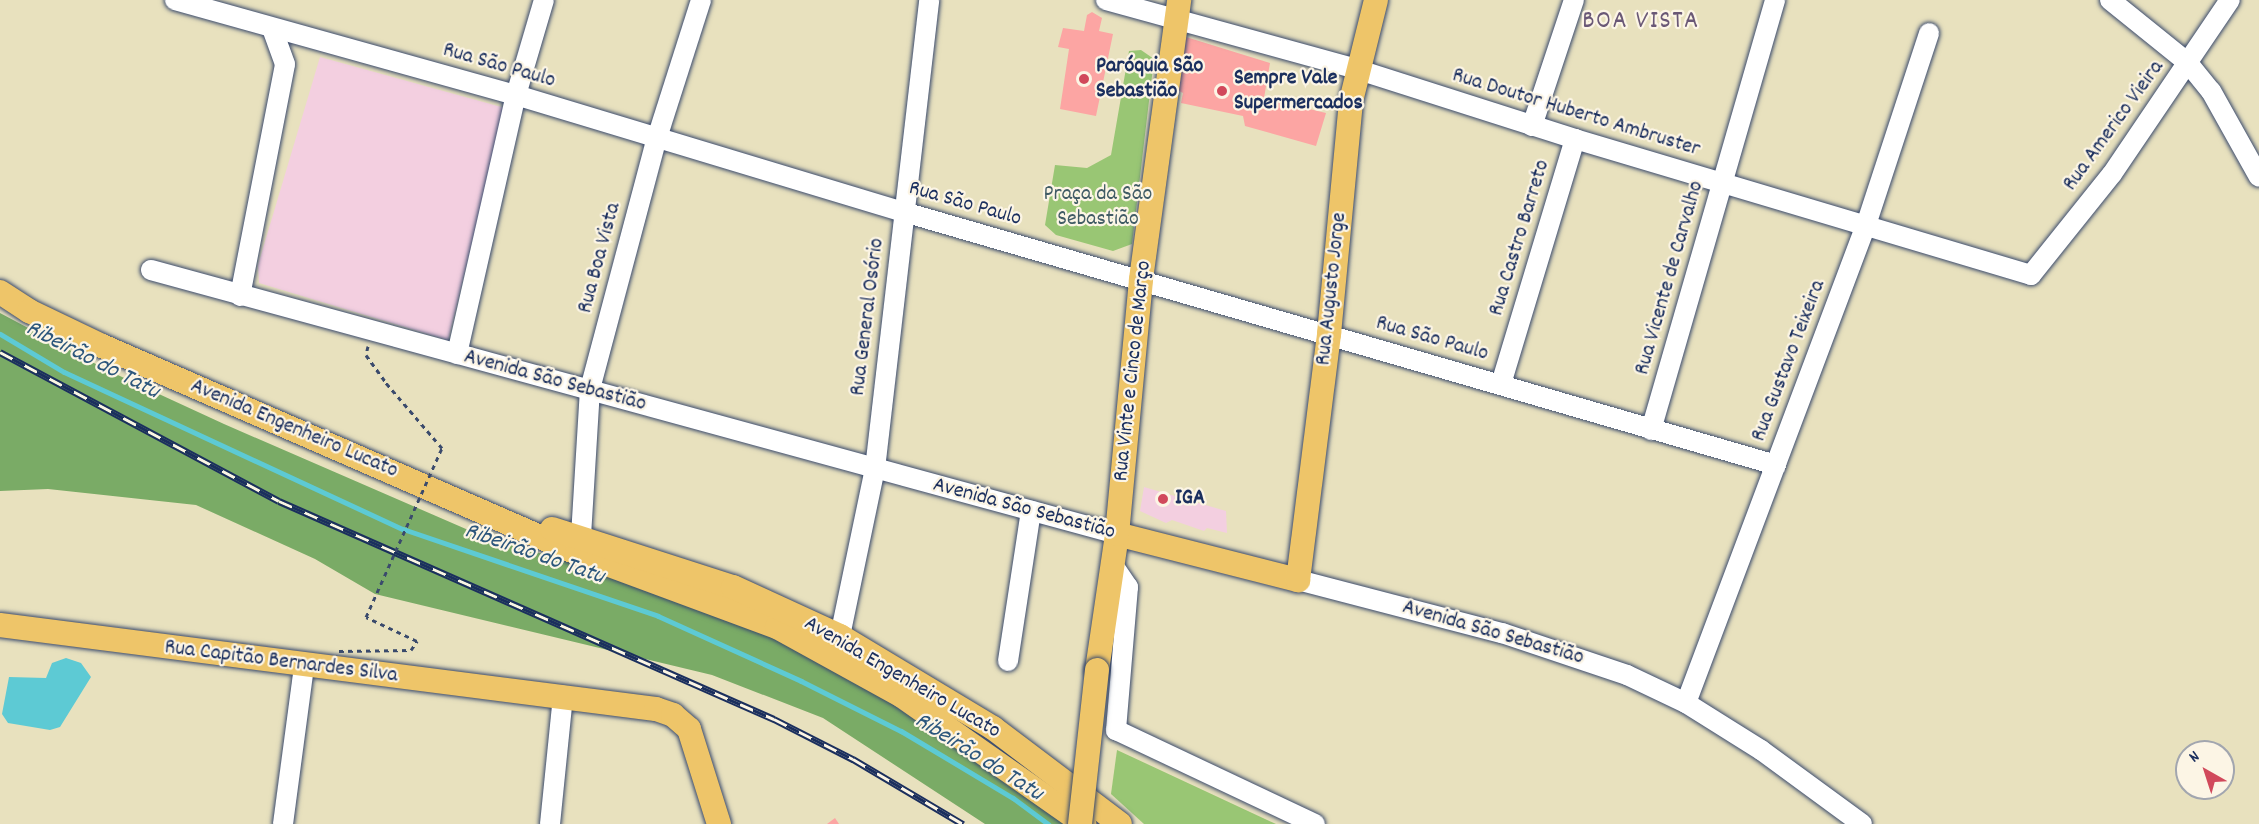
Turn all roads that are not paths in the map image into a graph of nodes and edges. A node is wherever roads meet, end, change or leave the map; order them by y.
1 (544, 0) edge
2 (701, 0) edge
3 (929, 0) edge
4 (1106, 0) edge
5 (1376, 0) edge
6 (1574, 0) edge
7 (1775, 0) edge
8 (2110, 0) edge
9 (2230, 0) edge
10 (187, 2) edge
11 (1178, 10) edge
12 (272, 28) junction
13 (1929, 33) dead end
14 (310, 39) junction
15 (2188, 63) junction
16 (285, 64) junction
17 (1356, 69) junction
18 (516, 95) junction
19 (1532, 126) junction
20 (657, 138) junction
21 (1575, 139) junction
22 (2259, 177) edge
23 (1722, 183) junction
24 (904, 212) junction
25 (1866, 225) junction
26 (151, 270) dead end
27 (2031, 275) joint
28 (1141, 279) junction
29 (0, 292) edge
30 (240, 296) junction
31 (1329, 334) junction
32 (458, 354) junction
33 (1501, 384) junction
34 (590, 389) junction
35 (1651, 430) junction
36 (1776, 465) junction
37 (875, 470) junction
38 (1031, 512) junction
39 (1117, 534) junction
40 (579, 544) junction
41 (1113, 565) junction
42 (1299, 580) junction
43 (0, 625) edge
44 (777, 627) junction
45 (840, 636) junction
46 (1008, 661) dead end
47 (304, 666) junction
48 (563, 696) junction
49 (1686, 703) junction
50 (283, 824) edge
51 (550, 824) edge
52 (719, 824) edge
53 (1082, 824) edge
54 (1120, 824) edge
55 (1315, 824) edge
56 (1862, 824) edge

1 - 18 street
2 - 20 street, Rua Boa Vista
3 - 24 street, Rua General Osório
4 - 11 street, Rua Doutor Huberto Ambruster
5 - 17 main road, Rua Augusto Jorge
6 - 19 street, Rua Castro Barreto
7 - 23 street, Rua Vicente de Carvalho
8 - 15 street
9 - 15 street, Rua Americo Vieira
10 - 12 street, Rua São Paulo
11 - 17 street, Rua Doutor Huberto Ambruster
11 - 28 main road, Rua Vinte e Cinco de Março
12 - 14 street, Rua São Paulo
12 - 16 street
13 - 25 street, Rua Gustavo Teixeira
14 - 16 street
14 - 18 street, Rua São Paulo
15 - 22 street
15 - 27 street, Rua Americo Vieira
16 - 30 street
17 - 19 street, Rua Doutor Huberto Ambruster
17 - 31 main road, Rua Augusto Jorge
18 - 20 street, Rua São Paulo
18 - 32 street
19 - 21 street, Rua Doutor Huberto Ambruster
20 - 24 street, Rua São Paulo
20 - 34 street, Rua Boa Vista
21 - 23 street, Rua Doutor Huberto Ambruster
21 - 33 street, Rua Castro Barreto
23 - 25 street, Rua Doutor Huberto Ambruster
23 - 35 street, Rua Vicente de Carvalho
24 - 28 street, Rua São Paulo
24 - 37 street, Rua General Osório
25 - 27 street, Rua Doutor Huberto Ambruster
25 - 36 street, Rua Gustavo Teixeira
26 - 30 street, Avenida São Sebastião
28 - 31 street, Rua São Paulo
28 - 39 main road, Rua Vinte e Cinco de Março
29 - 40 main road, Avenida Engenheiro Lucato
30 - 32 street, Avenida São Sebastião
31 - 33 street, Rua São Paulo
31 - 42 main road, Rua Augusto Jorge
32 - 34 street, Avenida São Sebastião
33 - 35 street, Rua São Paulo
34 - 37 street, Avenida São Sebastião
34 - 40 street, Rua Boa Vista
35 - 36 street, Rua São Paulo
36 - 49 street, Rua Gustavo Teixeira
37 - 38 street, Avenida São Sebastião
37 - 45 street, Rua General Osório
38 - 39 street, Avenida São Sebastião
38 - 46 street
39 - 41 main road, Rua Vinte e Cinco de Março
39 - 42 main road, Avenida São Sebastião
40 - 44 main road, Avenida Engenheiro Lucato
40 - 45 main road, Avenida Engenheiro Lucato
41 - 53 main road, Rua Vinte e Cinco de Março, bridge
41 - 55 street
42 - 49 street, Avenida São Sebastião
43 - 47 main road, Rua Capitão Bernardes Silva
44 - 45 main road
44 - 53 main road, Avenida Engenheiro Lucato
45 - 54 main road, Avenida Engenheiro Lucato
47 - 48 main road, Rua Capitão Bernardes Silva
47 - 50 street
48 - 51 street
48 - 52 main road, Rua Capitão Bernardes Silva
49 - 56 street, Avenida São Sebastião

